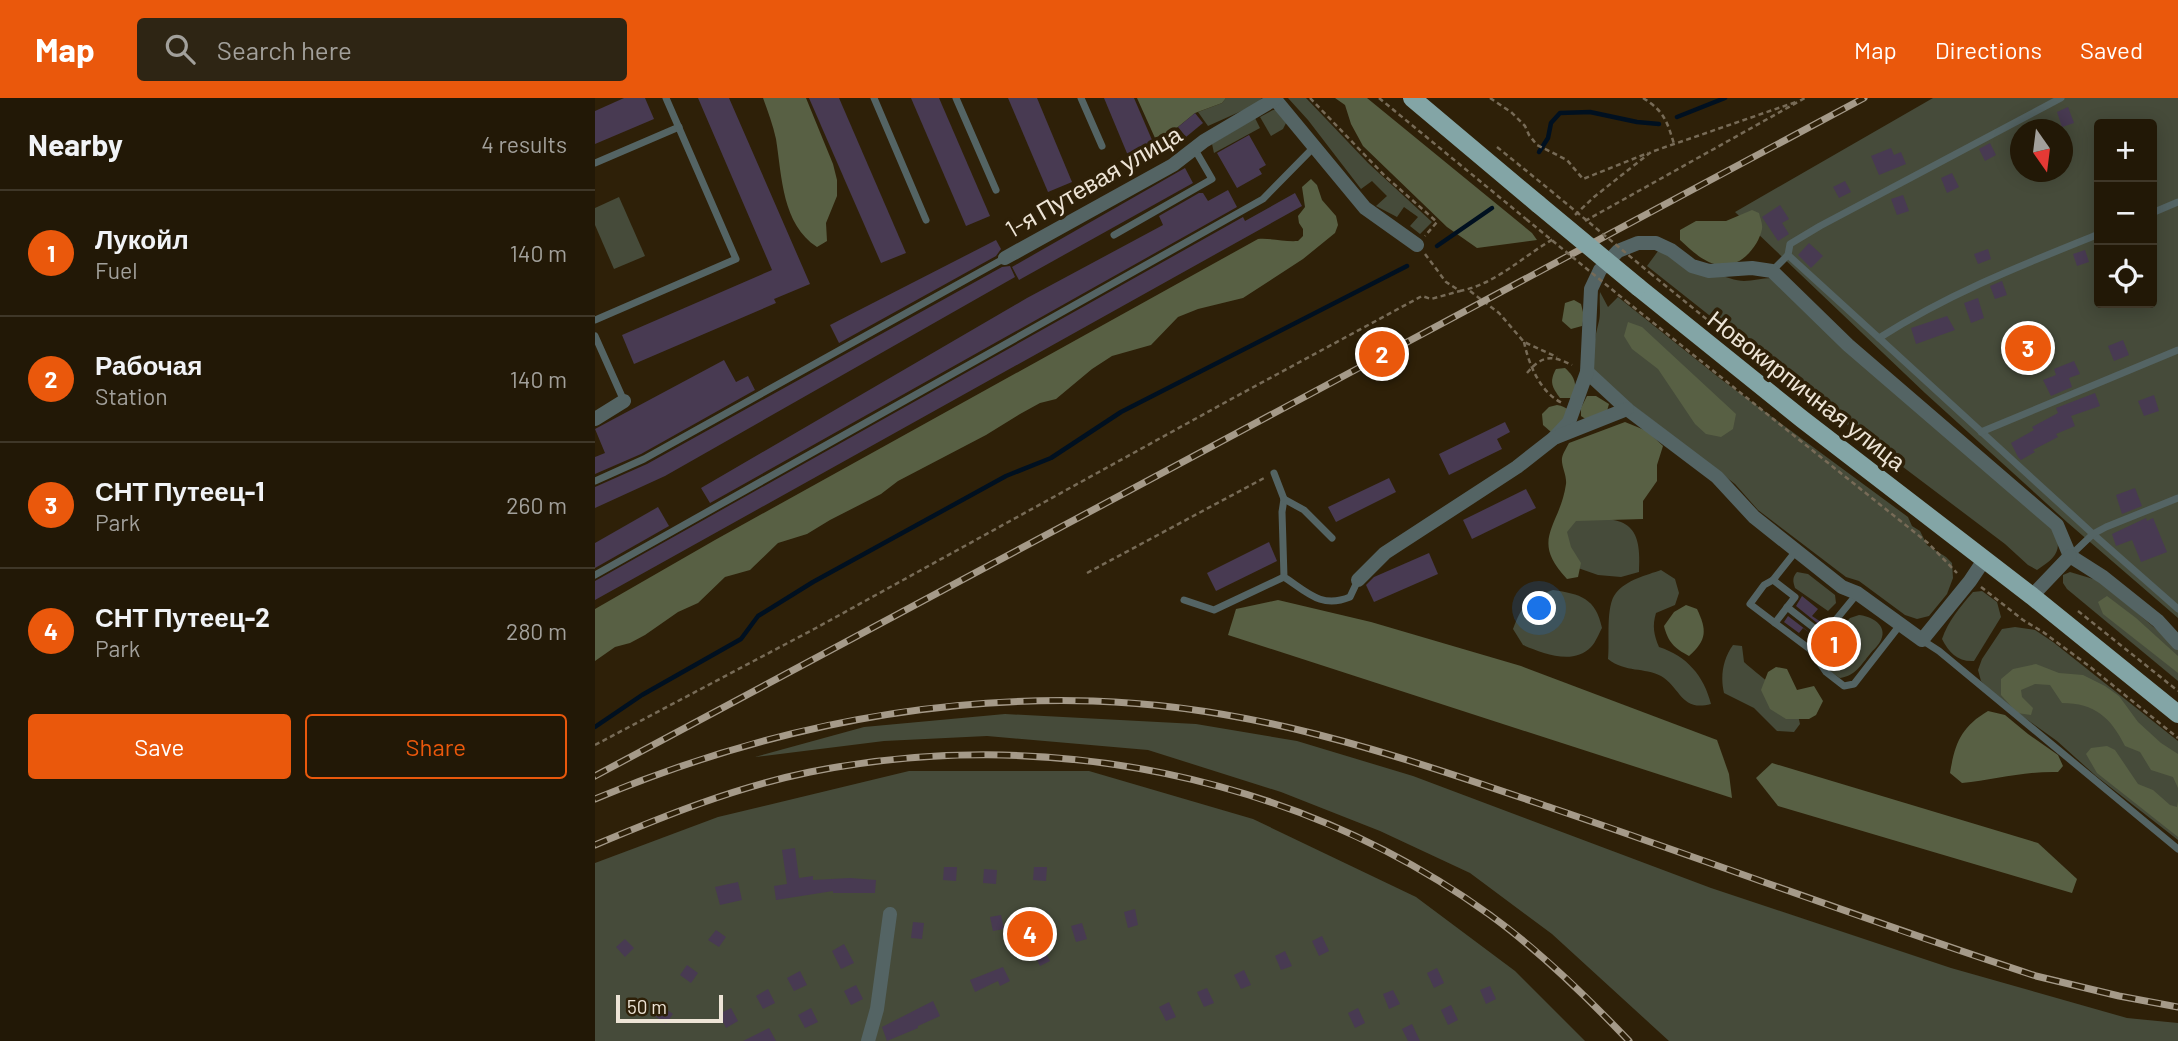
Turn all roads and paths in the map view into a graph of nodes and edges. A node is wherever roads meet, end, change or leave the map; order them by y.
1 (666, 98) edge
2 (874, 98) edge
3 (956, 98) edge
4 (1081, 98) edge
5 (1274, 98) edge
6 (1310, 98) edge
7 (1378, 98) edge
8 (1412, 98) edge
9 (1490, 98) edge
10 (1643, 98) edge
11 (2061, 98) edge
12 (1804, 99) edge
13 (679, 127) junction
14 (1674, 144) junction
15 (1102, 146) dead end
16 (1315, 146) junction
17 (1194, 148) junction
18 (1651, 152) junction
19 (595, 163) edge
20 (996, 190) dead end
21 (1550, 190) dead end
22 (2178, 202) edge
23 (2157, 211) edge
24 (1574, 216) dead end
25 (926, 220) dead end
26 (1581, 223) dead end
27 (1114, 235) dead end
28 (1556, 236) dead end
29 (2094, 236) edge
30 (1417, 245) junction
31 (1787, 255) junction
32 (1005, 258) joint
33 (1772, 271) junction
34 (1650, 273) dead end
35 (1468, 290) junction
36 (1460, 291) junction
37 (595, 320) edge
38 (595, 336) edge
39 (1879, 338) junction
40 (1524, 342) junction
41 (2178, 351) edge
42 (1557, 357) junction
43 (1532, 367) junction
44 (1587, 372) junction
45 (1527, 373) dead end
46 (624, 401) joint
47 (1627, 409) junction
48 (1574, 411) junction
49 (595, 419) edge
50 (1981, 432) junction
51 (1554, 438) junction
52 (1274, 472) joint
53 (595, 481) edge
54 (1284, 499) junction
55 (2178, 499) edge
56 (2093, 534) junction
57 (1332, 538) dead end
58 (1796, 551) junction
59 (2070, 556) junction
60 (1984, 560) junction
61 (1087, 573) dead end
62 (595, 575) edge
63 (1284, 577) junction
64 (1358, 580) joint
65 (1773, 580) junction
66 (1970, 581) junction
67 (1857, 593) junction
68 (2032, 596) junction
69 (1184, 600) dead end
70 (1787, 607) junction
71 (2178, 609) edge
72 (1775, 623) junction
73 (1900, 625) junction
74 (1823, 635) junction
75 (1922, 640) junction
76 (2178, 643) edge
77 (1811, 650) junction
78 (2178, 714) edge
79 (2178, 738) edge
80 (595, 745) edge
81 (2178, 849) edge
82 (890, 914) dead end
83 (868, 1041) edge

1 - 13 lane
2 - 25 lane
3 - 20 lane
4 - 15 lane
5 - 16 street
5 - 17 street, 1-я Путевая улица
6 - 30 path
7 - 66 path, bridge
8 - 60 main road, Новокирпичная улица, bridge
9 - 18 path
10 - 14 path
11 - 31 lane
12 - 14 path
12 - 26 path
13 - 19 lane
13 - 37 lane
14 - 18 path
16 - 30 street
16 - 62 lane
17 - 27 lane
17 - 32 street, 1-я Путевая улица
18 - 24 path
21 - 34 path, bridge
22 - 23 lane
28 - 35 path
29 - 39 lane
30 - 36 path
31 - 33 lane
31 - 39 lane
32 - 53 lane
33 - 44 street
33 - 59 street
35 - 36 path
35 - 40 path
36 - 80 path
38 - 46 lane
39 - 50 lane
40 - 42 path
40 - 43 path
41 - 50 lane
42 - 43 path
42 - 44 path
43 - 45 path
43 - 48 path
44 - 47 street
44 - 48 street
46 - 49 street
47 - 51 street
47 - 58 street
48 - 51 street
50 - 56 lane
51 - 64 street
52 - 54 lane
52 - 61 path
54 - 57 lane
54 - 63 lane
55 - 56 lane
56 - 59 lane
56 - 71 lane
58 - 65 lane
58 - 67 street
59 - 68 street
59 - 76 street
60 - 66 street
60 - 68 main road, Новокирпичная улица
63 - 64 lane
63 - 69 lane
65 - 70 lane
65 - 72 lane
66 - 75 street
66 - 79 path
67 - 73 street
67 - 74 lane
68 - 78 main road, Новокирпичная улица
70 - 72 lane
70 - 74 lane
72 - 77 lane
73 - 75 street
73 - 77 lane
74 - 77 lane
75 - 81 lane
82 - 83 street

